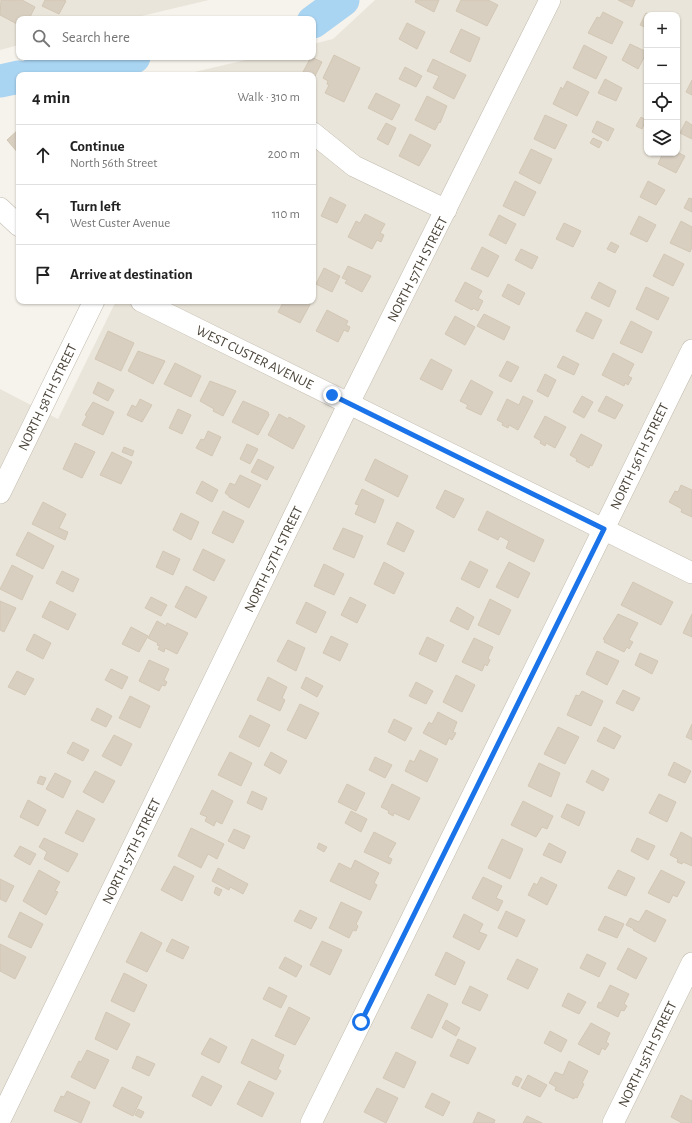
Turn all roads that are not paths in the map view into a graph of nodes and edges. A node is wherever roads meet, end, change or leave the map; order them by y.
1 (550, 0) edge
2 (316, 135) edge
3 (0, 208) edge
4 (446, 210) junction
5 (16, 223) edge
6 (93, 304) edge
7 (147, 304) edge
8 (692, 350) edge
9 (349, 404) junction
10 (0, 493) edge
11 (604, 529) junction
12 (692, 573) edge
13 (692, 963) edge
14 (0, 1120) edge
15 (311, 1123) edge
16 (613, 1123) edge

1 - 4 street, NORTH 57TH STREET
2 - 4 street
3 - 5 street
4 - 9 street, NORTH 57TH STREET
6 - 10 street, NORTH 58TH STREET
7 - 9 street, WEST CUSTER AVENUE
8 - 11 street, NORTH 56TH STREET
9 - 11 street, WEST CUSTER AVENUE
9 - 14 street, NORTH 57TH STREET
11 - 12 street, WEST CUSTER AVENUE
11 - 15 street, NORTH 56TH STREET
13 - 16 street, NORTH 55TH STREET

